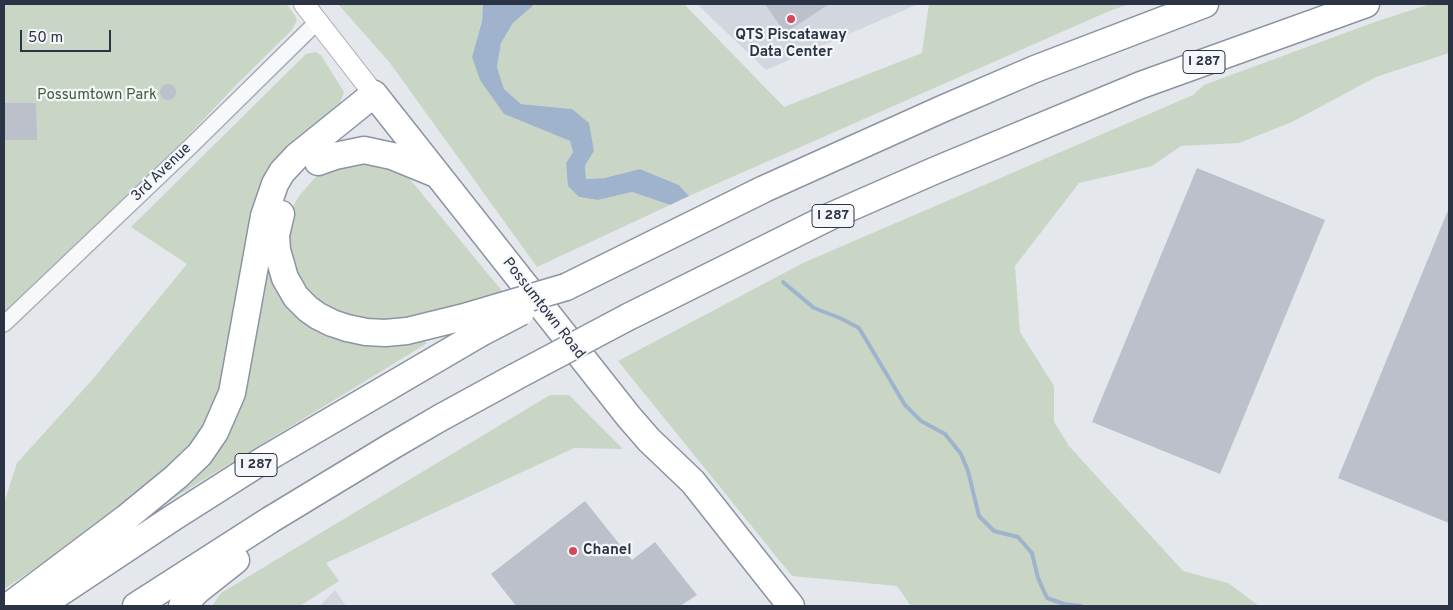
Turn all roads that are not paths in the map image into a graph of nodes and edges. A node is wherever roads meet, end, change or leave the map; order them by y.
1 (304, 4) edge
2 (1205, 4) edge
3 (1366, 4) edge
4 (318, 21) junction
5 (379, 100) junction
6 (318, 162) junction
7 (436, 174) junction
8 (4, 324) edge
9 (473, 325) junction
10 (270, 520) junction
11 (9, 606) edge
12 (40, 606) edge
13 (136, 606) edge
14 (182, 606) edge
15 (791, 606) edge

1 - 4 main road, Possumtown Road
2 - 9 highway, bridge
3 - 10 highway, I 287, bridge
4 - 5 main road, Possumtown Road
4 - 8 street, 3rd Avenue
5 - 6 highway
5 - 7 highway, Possumtown Road
5 - 11 highway
6 - 7 highway
6 - 9 highway
7 - 15 highway, Possumtown Road
9 - 12 highway, I 287
10 - 13 highway, I 287
10 - 14 highway

